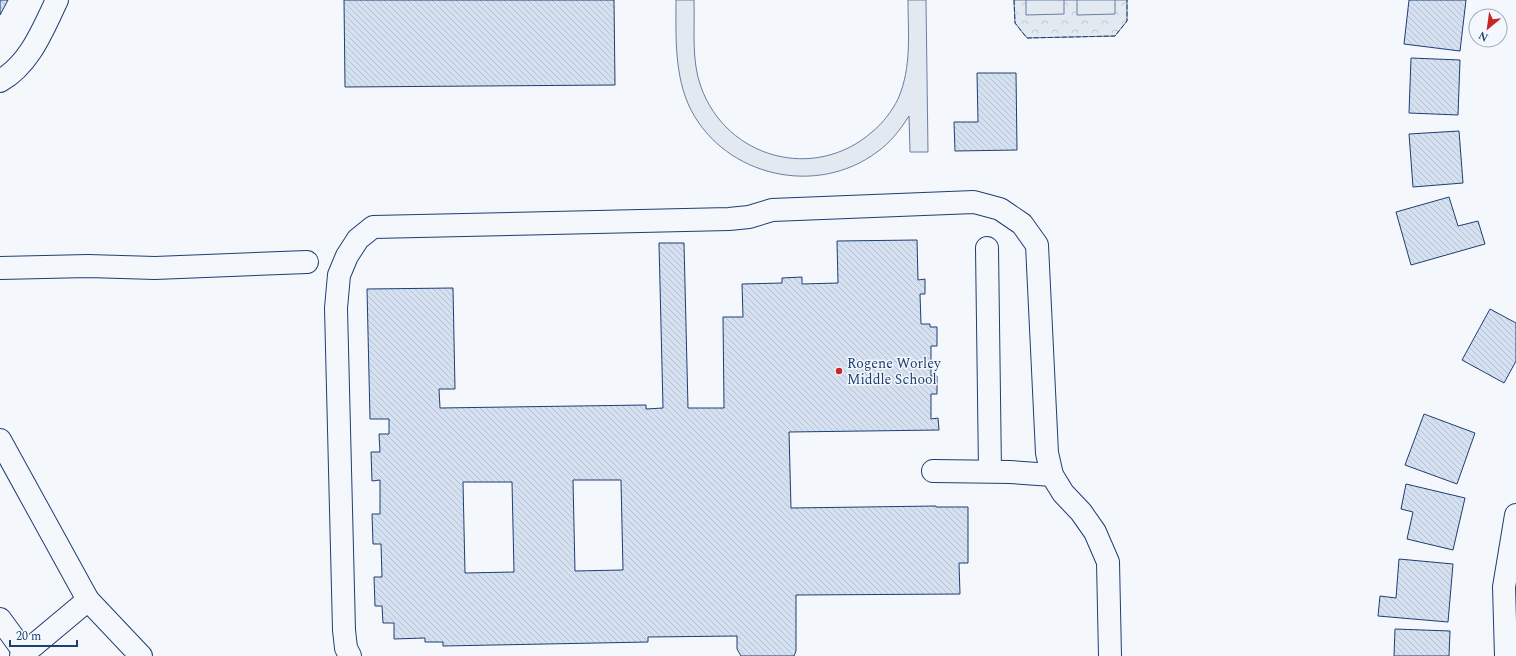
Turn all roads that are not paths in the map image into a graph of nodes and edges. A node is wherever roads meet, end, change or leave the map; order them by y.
1 (57, 0) edge
2 (3, 76) edge
3 (987, 248) dead end
4 (307, 262) dead end
5 (0, 268) edge
6 (0, 440) edge
7 (933, 471) dead end
8 (990, 471) junction
9 (1052, 475) junction
10 (1516, 515) edge
11 (88, 600) junction
12 (0, 619) edge
13 (24, 655) edge
14 (142, 656) edge
15 (350, 656) edge
16 (1110, 656) edge
17 (1506, 656) edge

1 - 2 street
3 - 8 street
4 - 5 street
6 - 11 street
7 - 8 street
8 - 9 street
9 - 15 street
9 - 16 street
10 - 17 street
11 - 13 street
11 - 14 street
12 - 13 street

